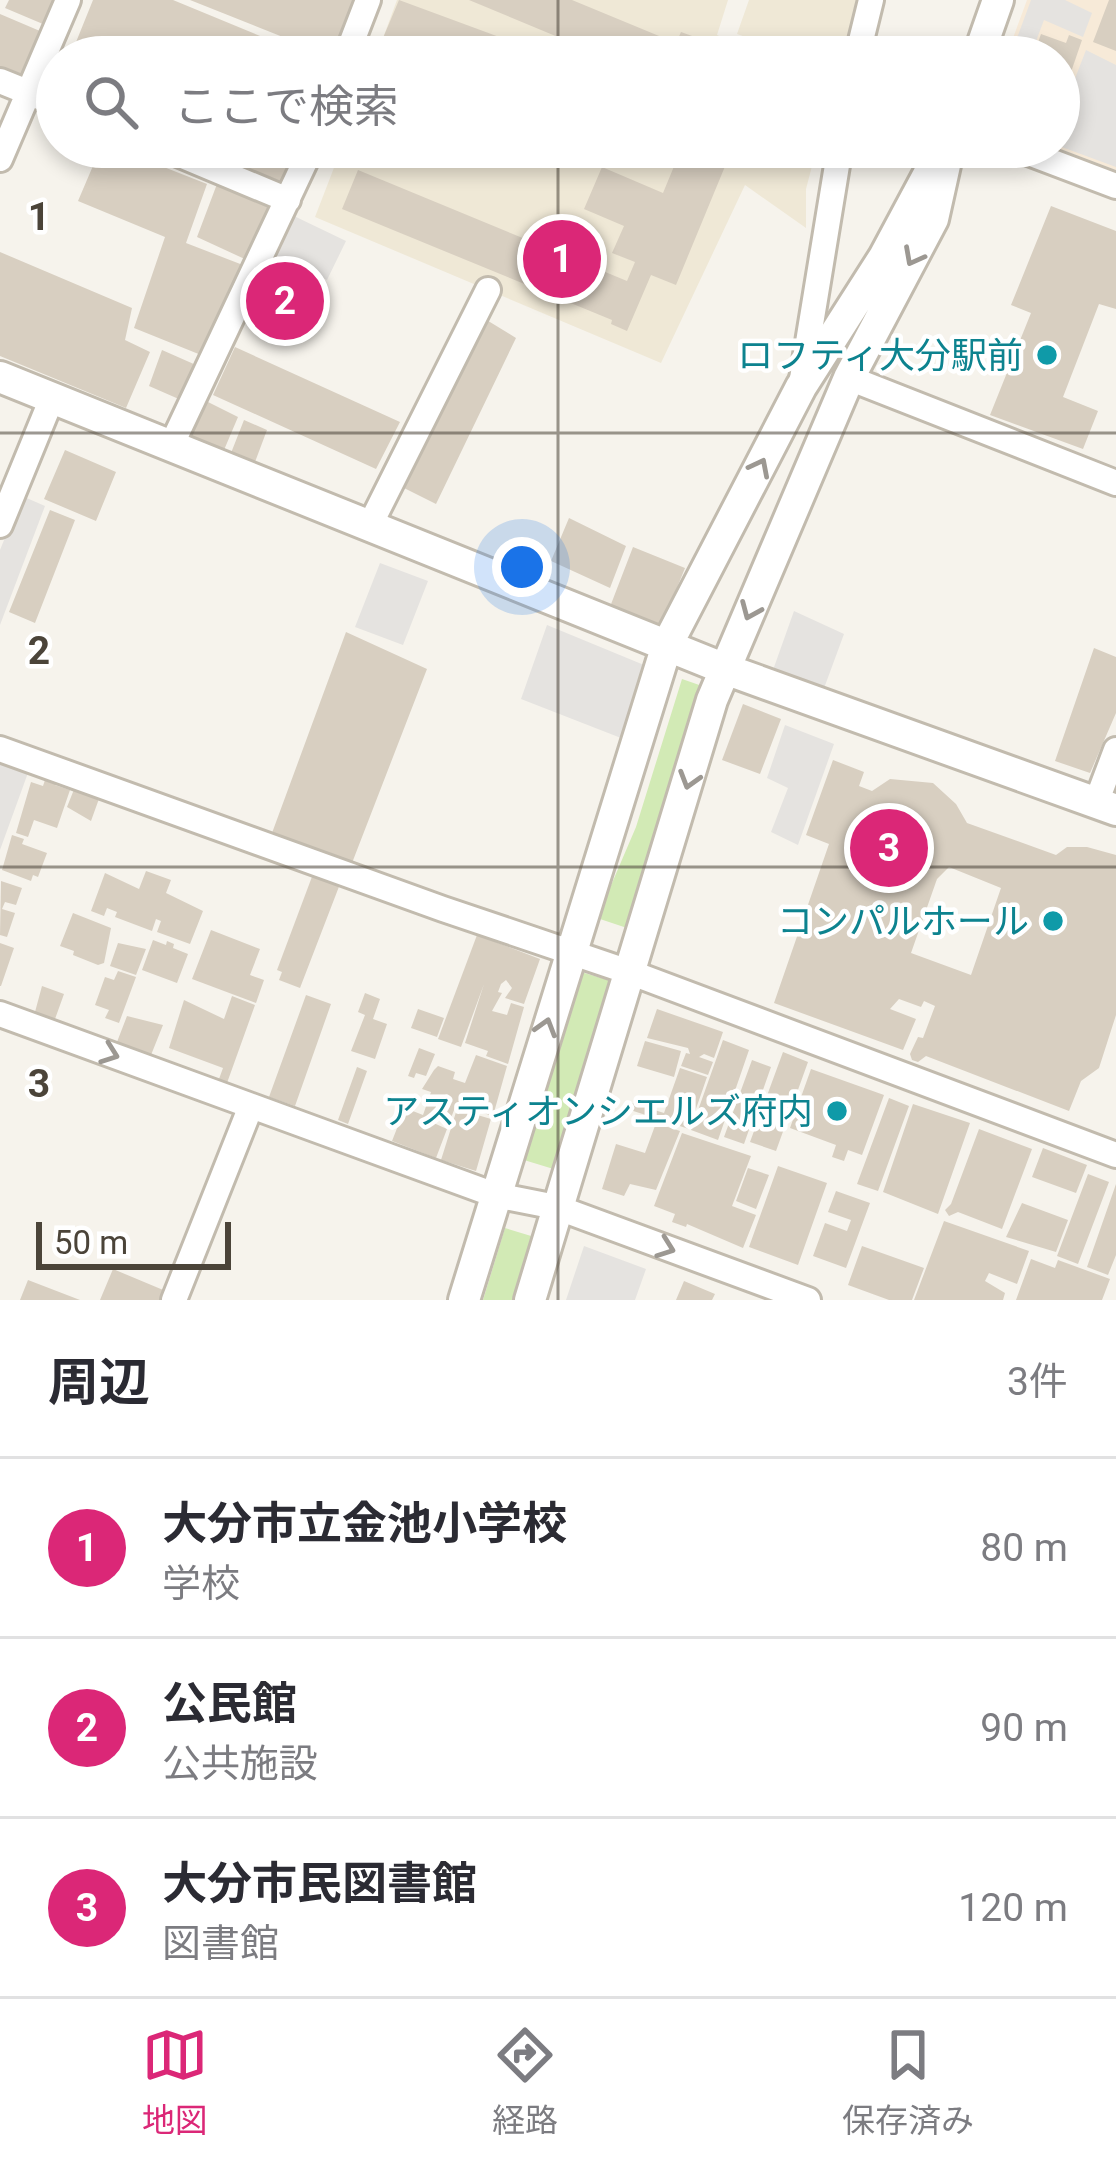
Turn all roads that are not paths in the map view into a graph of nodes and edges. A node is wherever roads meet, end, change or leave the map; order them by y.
1 (68, 0) edge
2 (368, 0) edge
3 (871, 0) edge
4 (998, 0) edge
5 (54, 36) edge
6 (354, 36) edge
7 (862, 36) edge
8 (985, 36) edge
9 (36, 80) edge
10 (0, 81) edge
11 (31, 93) junction
12 (36, 95) edge
13 (0, 159) edge
14 (211, 168) edge
15 (302, 168) edge
16 (837, 168) edge
17 (934, 168) edge
18 (942, 168) edge
19 (1068, 168) edge
20 (1116, 186) edge
21 (288, 200) junction
22 (488, 290) dead end
23 (0, 377) edge
24 (848, 378) junction
25 (801, 387) junction
26 (52, 398) junction
27 (171, 446) junction
28 (1116, 483) edge
29 (370, 524) junction
30 (0, 526) edge
31 (667, 645) junction
32 (725, 669) junction
33 (0, 749) edge
34 (1116, 750) edge
35 (1106, 807) edge
36 (569, 952) junction
37 (632, 973) junction
38 (0, 1014) edge
39 (251, 1106) junction
40 (1116, 1155) edge
41 (495, 1195) junction
42 (556, 1207) junction
43 (174, 1300) edge
44 (464, 1300) edge
45 (530, 1300) edge
46 (808, 1300) edge

1 - 5 street
2 - 6 street
3 - 7 street
4 - 8 street
9 - 11 street
10 - 11 street
11 - 12 street
11 - 13 street
14 - 21 street
15 - 21 street
16 - 25 street
17 - 25 street
18 -> 24 street
19 - 20 street
21 - 27 street
22 - 29 street
23 - 26 street
24 - 28 street
24 -> 32 street
31 -> 25 street
26 - 27 street
26 - 30 street
27 - 29 street
29 - 31 street
31 - 32 street
31 - 36 street
32 - 35 street
32 -> 37 street
33 - 36 street
34 - 35 street
36 - 37 street
41 -> 36 street
37 - 40 street
37 - 42 street
38 -> 39 street
39 - 41 street
39 - 43 street
41 - 42 street
41 - 44 street
42 - 45 street
42 -> 46 street

